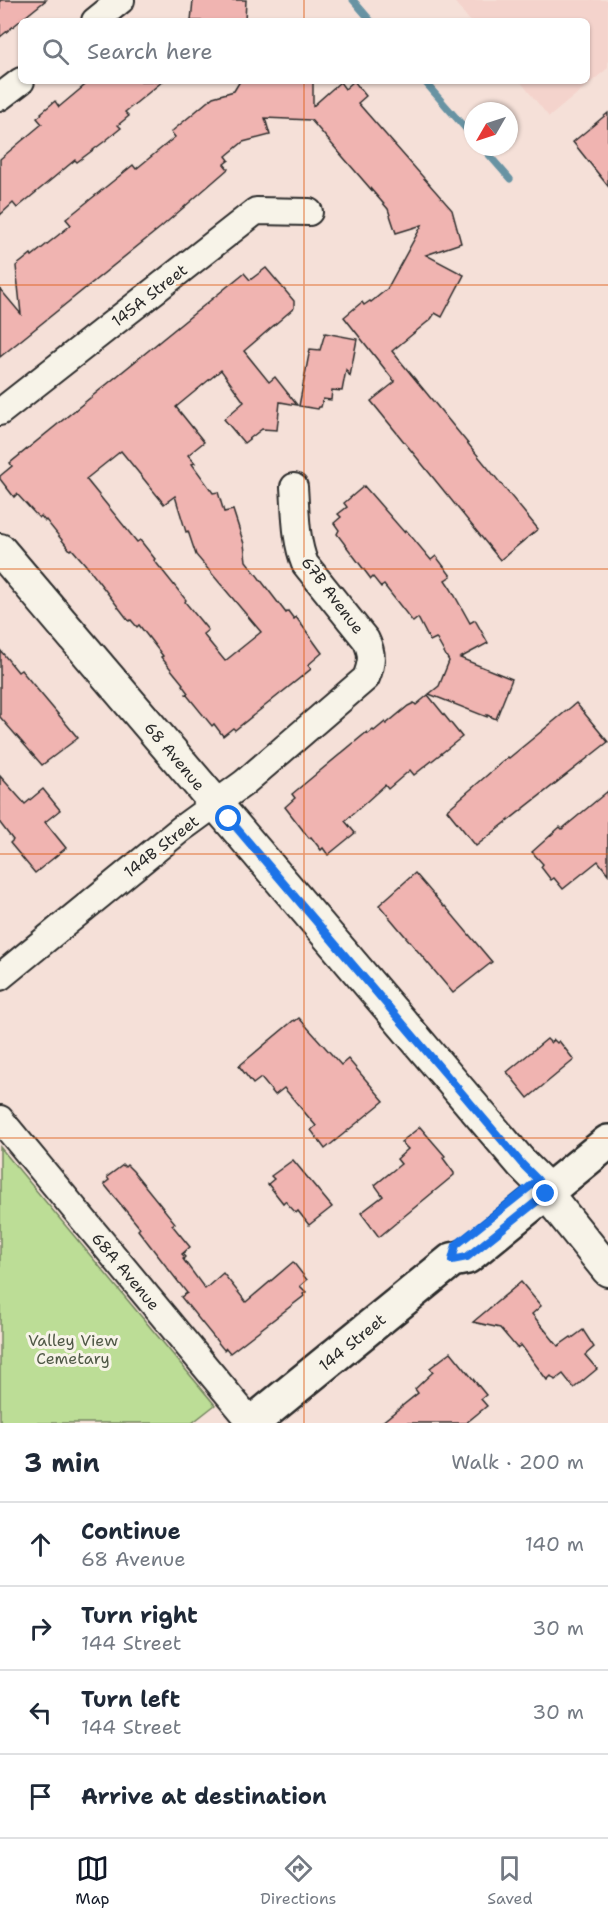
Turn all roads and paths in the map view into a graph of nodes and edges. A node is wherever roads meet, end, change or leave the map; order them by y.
1 (121, 0) edge
2 (99, 18) edge
3 (18, 83) edge
4 (0, 97) edge
5 (309, 212) dead end
6 (0, 412) edge
7 (294, 487) dead end
8 (0, 550) edge
9 (371, 666) joint
10 (216, 804) junction
11 (0, 977) edge
12 (0, 1119) edge
13 (608, 1124) edge
14 (608, 1143) edge
15 (542, 1187) junction
16 (608, 1270) edge
17 (252, 1423) edge

1 - 2 street
3 - 4 street
5 - 6 street, 145A Street
7 - 9 street, 67B Avenue
8 - 10 street, 68 Avenue
9 - 10 street, 144B Street
10 - 11 street, 144B Street
10 - 15 street, 68 Avenue
12 - 17 street, 68A Avenue
13 - 15 main road, 144 Street
14 - 15 main road, 144 Street
15 - 16 street, 68 Avenue
15 - 17 main road, 144 Street

